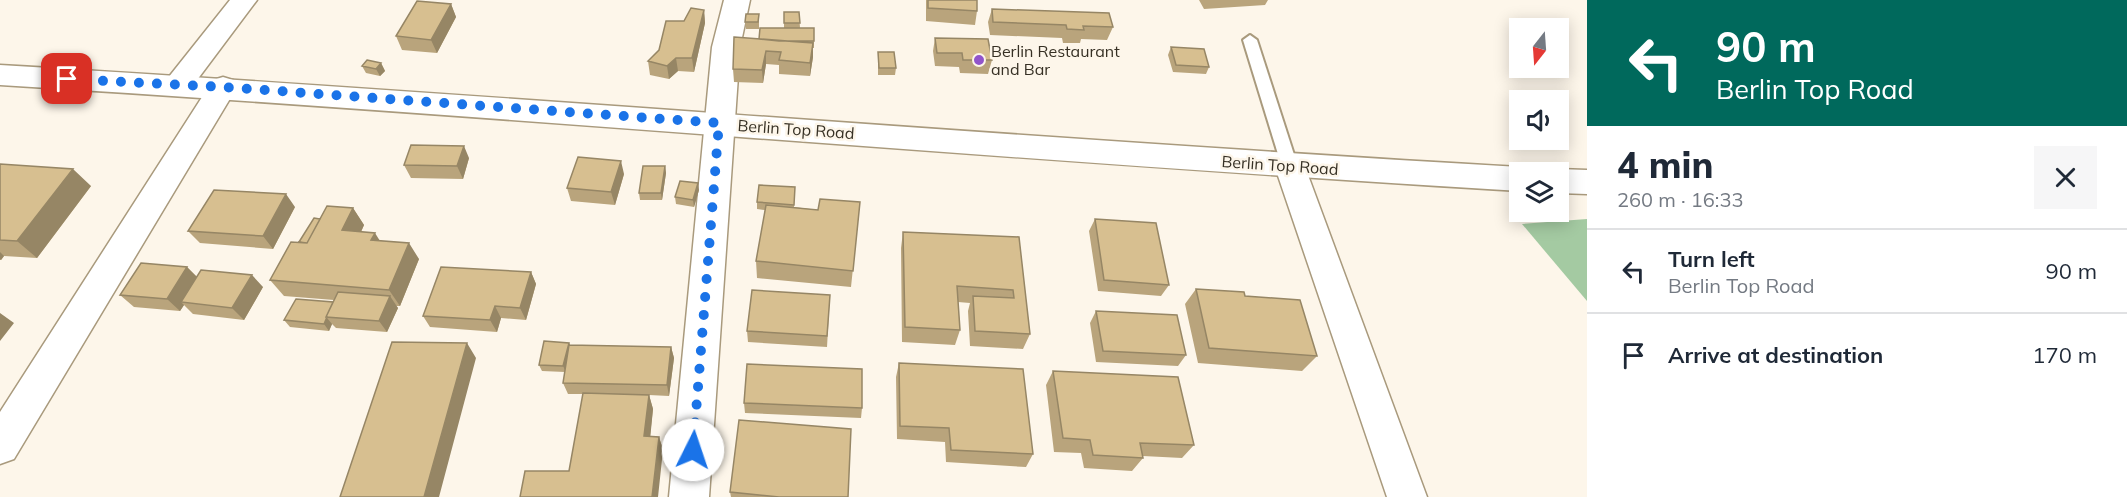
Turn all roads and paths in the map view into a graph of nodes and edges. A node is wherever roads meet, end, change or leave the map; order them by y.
1 (244, 0) edge
2 (737, 0) edge
3 (1250, 40) dead end
4 (0, 75) edge
5 (178, 85) junction
6 (223, 87) junction
7 (719, 123) junction
8 (1290, 167) junction
9 (1509, 178) edge
10 (1569, 181) edge
11 (1587, 182) edge
12 (0, 446) edge
13 (689, 497) edge
14 (1407, 497) edge

1 - 5 street
2 - 7 street
3 - 8 lane
4 - 5 street, Berlin Top Road
5 - 6 street, Berlin Top Road
6 - 7 street, Berlin Top Road
6 - 12 street
7 - 8 street, Berlin Top Road
7 - 13 street
8 - 9 street, Berlin Top Road
8 - 14 street
10 - 11 street

